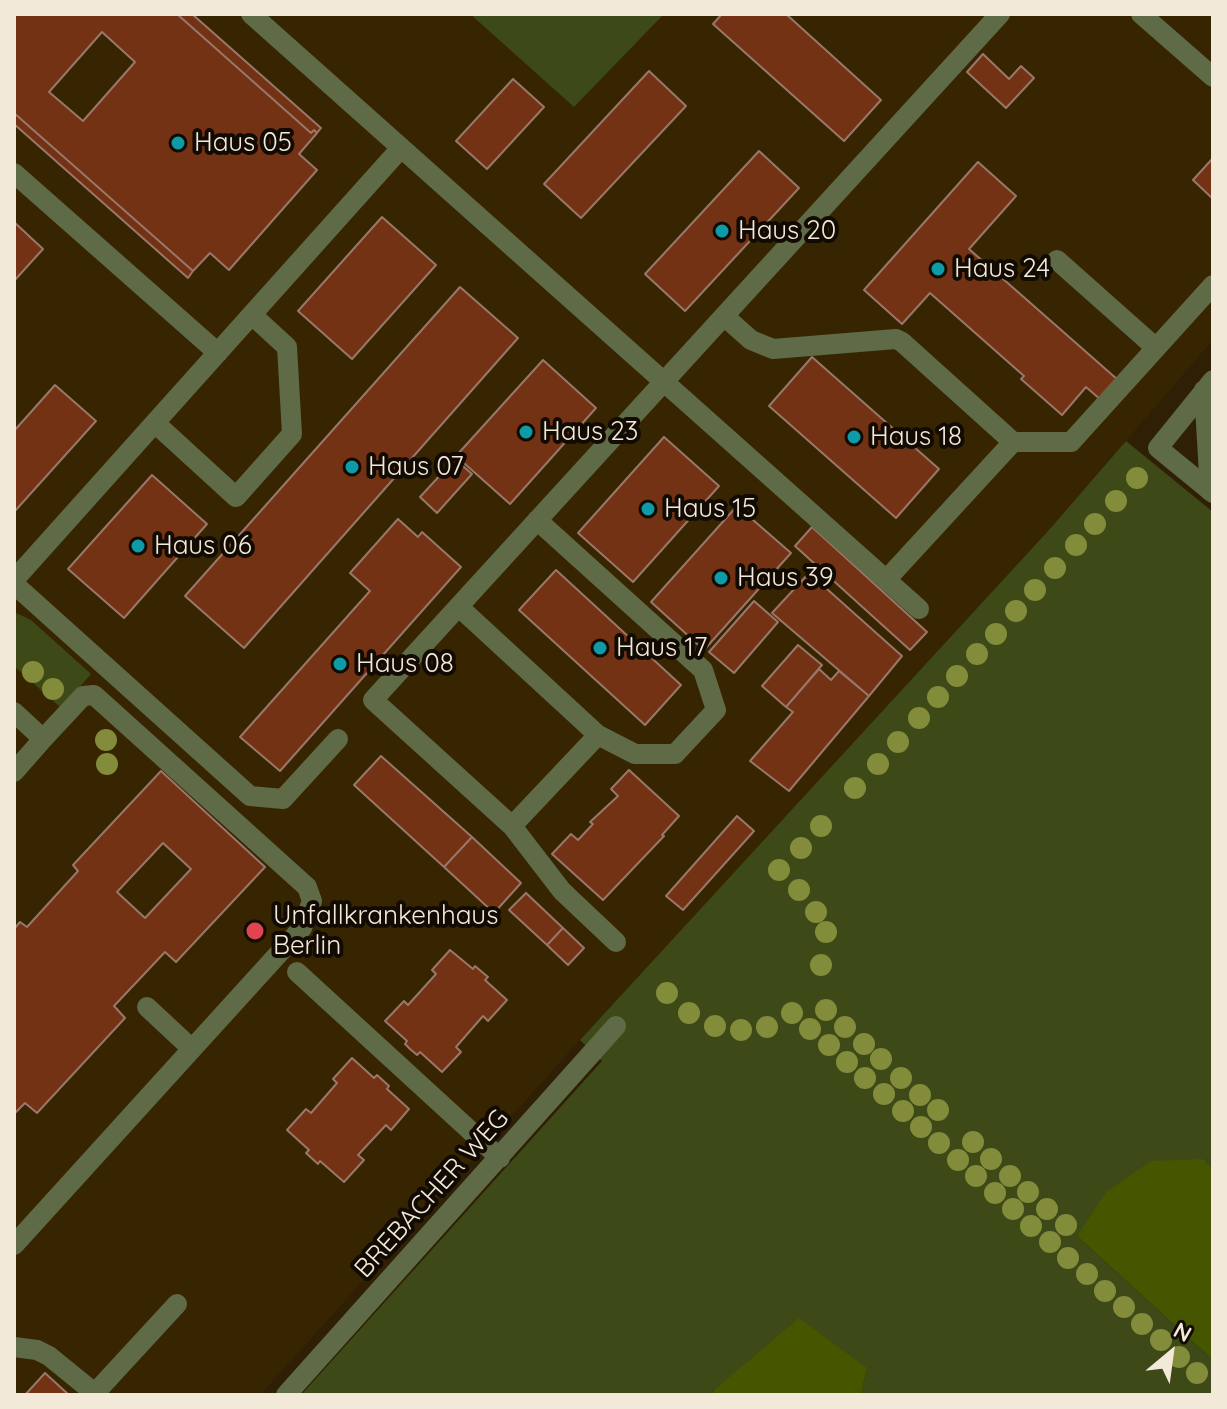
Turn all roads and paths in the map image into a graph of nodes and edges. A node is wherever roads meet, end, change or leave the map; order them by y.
1 (251, 14) edge
2 (1000, 14) edge
3 (1141, 14) edge
4 (1213, 77) edge
5 (401, 148) junction
6 (14, 173) edge
7 (1057, 260) dead end
8 (1213, 285) edge
9 (252, 315) junction
10 (724, 316) junction
11 (1156, 348) junction
12 (218, 353) junction
13 (664, 382) junction
14 (1208, 385) edge
15 (155, 423) junction
16 (1013, 442) junction
17 (1212, 492) edge
18 (537, 520) junction
19 (886, 580) junction
20 (14, 582) edge
21 (459, 607) junction
22 (919, 609) dead end
23 (14, 712) edge
24 (598, 735) junction
25 (43, 739) junction
26 (338, 739) dead end
27 (14, 772) edge
28 (512, 826) junction
29 (616, 942) dead end
30 (297, 972) dead end
31 (147, 1007) dead end
32 (616, 1026) dead end
33 (192, 1049) junction
34 (505, 1153) junction
35 (14, 1245) edge
36 (177, 1304) dead end
37 (14, 1347) edge
38 (96, 1394) edge
39 (286, 1395) edge

1 - 5 street
2 - 10 street
3 - 4 street
5 - 9 street
5 - 13 street
6 - 12 street
7 - 11 street
8 - 11 street
9 - 12 street
9 - 15 street
10 - 13 street
10 - 16 street
11 - 16 street
12 - 15 street
13 - 18 street
13 - 19 street
14 - 17 street
14 - 17 street
15 - 20 street
16 - 19 street
18 - 21 street
18 - 24 street
19 - 22 street
20 - 26 street
21 - 24 street
21 - 28 street
23 - 25 street
24 - 28 street
25 - 27 street
25 - 33 street
28 - 29 street
30 - 34 street
31 - 33 street
32 - 34 street, BREBACHER WEG
33 - 35 street
34 - 39 street, BREBACHER WEG
36 - 38 street
37 - 38 street

